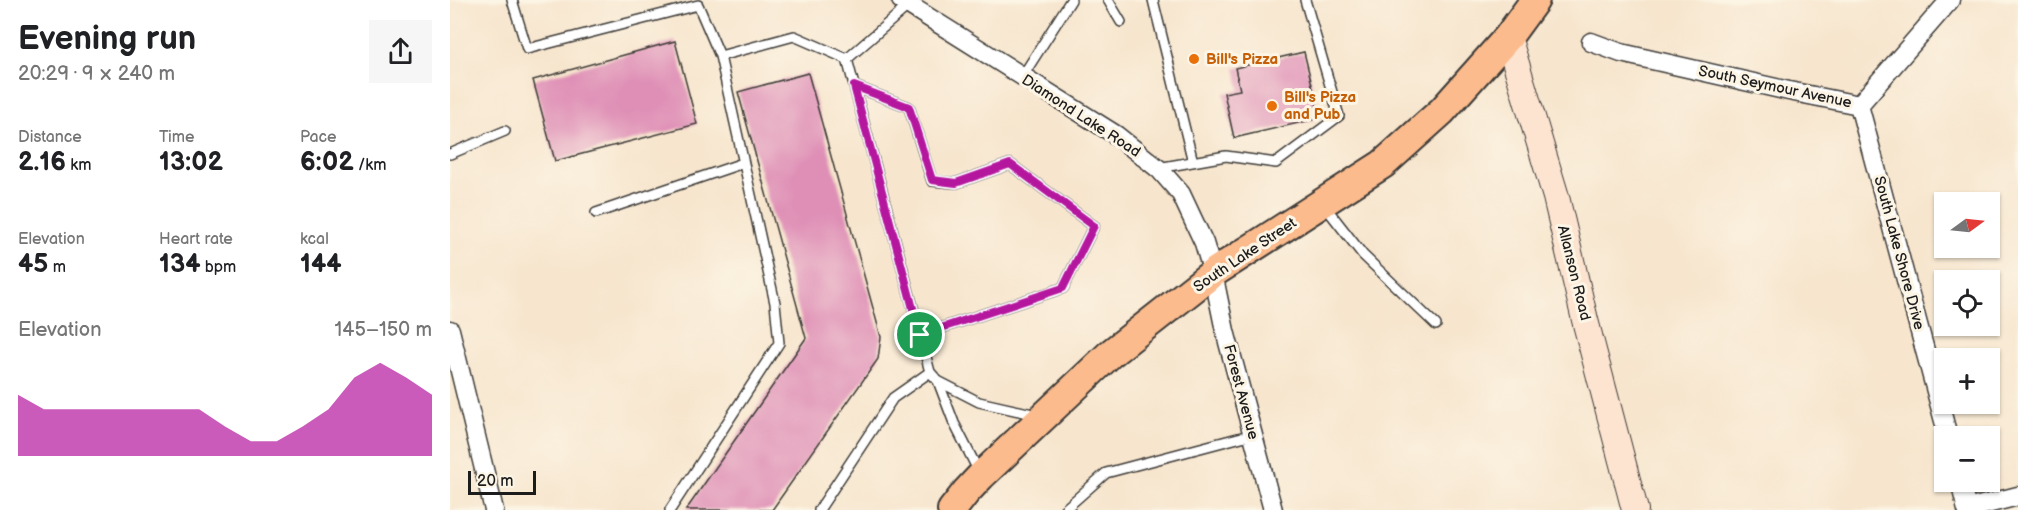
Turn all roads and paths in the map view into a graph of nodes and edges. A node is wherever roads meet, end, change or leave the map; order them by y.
1 (512, 0) edge
2 (1071, 0) edge
3 (1108, 0) edge
4 (1153, 0) edge
5 (1305, 0) edge
6 (1535, 0) edge
7 (1950, 0) edge
8 (906, 2) edge
9 (1121, 22) dead end
10 (1508, 37) junction
11 (1591, 42) dead end
12 (720, 56) junction
13 (847, 60) junction
14 (1022, 77) junction
15 (854, 86) junction
16 (1859, 105) junction
17 (505, 131) dead end
18 (450, 154) edge
19 (1193, 162) junction
20 (744, 163) junction
21 (1158, 168) junction
22 (1323, 203) junction
23 (596, 213) dead end
24 (1213, 273) junction
25 (1436, 326) dead end
26 (450, 330) edge
27 (920, 335) junction
28 (930, 372) junction
29 (938, 381) junction
30 (1042, 416) junction
31 (1945, 426) edge
32 (1253, 434) junction
33 (981, 476) junction
34 (1962, 492) edge
35 (2018, 496) edge
36 (494, 510) edge
37 (670, 510) edge
38 (819, 510) edge
39 (952, 510) edge
40 (1064, 510) edge
41 (1273, 510) edge
42 (1635, 510) edge
43 (1967, 510) edge

1 - 12 lane
2 - 14 lane
3 - 9 lane
4 - 19 lane
5 - 19 lane
6 - 10 main road, South Lake Street
7 - 16 street, South Seymour Avenue
8 - 13 lane
8 - 14 street, Diamond Lake Road
10 - 22 main road, South Lake Street
10 - 42 street, Allanson Road
11 - 16 street, South Seymour Avenue
12 - 13 lane
12 - 20 lane
13 - 15 lane
14 - 21 street, Diamond Lake Road
15 - 27 lane
15 - 27 lane
16 - 31 street, South Lake Shore Drive
17 - 18 lane
19 - 21 lane
20 - 23 lane
20 - 37 lane
21 - 24 street, Diamond Lake Road
22 - 24 main road, South Lake Street
22 - 25 lane
24 - 30 main road, South Lake Street
24 - 32 street, Forest Avenue
26 - 36 street
27 - 28 lane
28 - 29 lane
28 - 38 lane
29 - 30 lane
29 - 33 lane
30 - 33 main road, South Lake Street
32 - 40 lane
32 - 41 street, Forest Avenue
33 - 39 main road, South Lake Street
34 - 43 street
35 - 43 street

